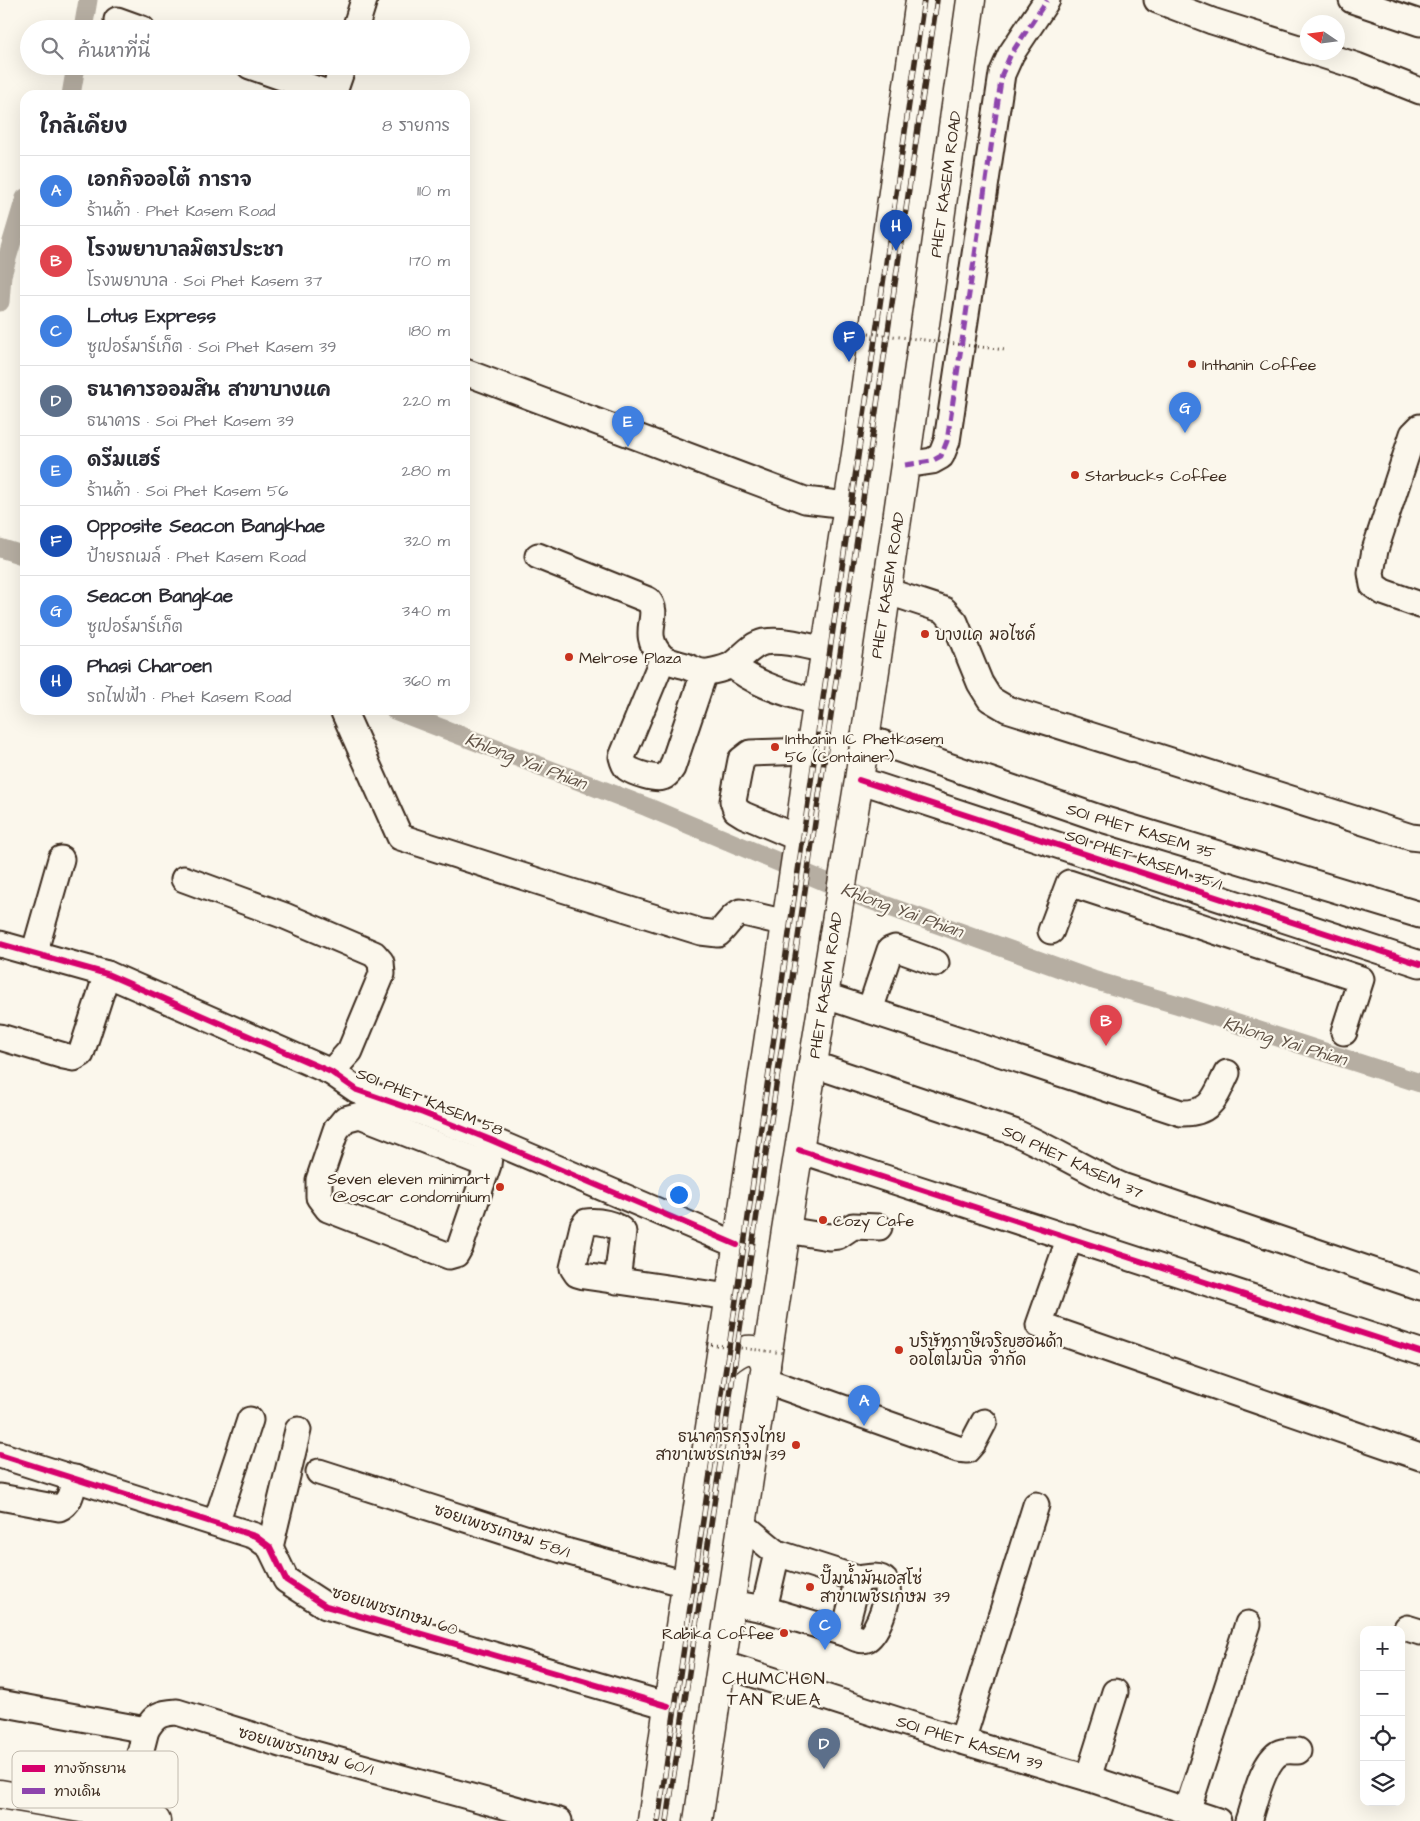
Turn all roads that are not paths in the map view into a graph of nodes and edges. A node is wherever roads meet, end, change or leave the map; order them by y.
1 (364, 0) edge
2 (920, 0) edge
3 (971, 0) edge
4 (1047, 0) edge
5 (1157, 0) edge
6 (1352, 0) edge
7 (1410, 13) edge
8 (358, 20) edge
9 (1300, 48) edge
10 (1338, 60) edge
11 (276, 75) edge
12 (340, 75) edge
13 (319, 90) edge
14 (335, 90) edge
15 (1420, 92) edge
16 (470, 374) edge
17 (1420, 427) edge
18 (905, 465) junction
19 (847, 505) junction
20 (538, 556) dead end
21 (886, 591) junction
22 (1420, 605) edge
23 (825, 650) junction
24 (663, 658) junction
25 (732, 666) junction
26 (704, 672) junction
27 (818, 704) junction
28 (345, 715) edge
29 (864, 737) junction
30 (810, 752) junction
31 (858, 780) junction
32 (1420, 838) edge
33 (798, 841) junction
34 (1095, 857) junction
35 (62, 859) dead end
36 (184, 880) dead end
37 (1085, 888) junction
38 (1420, 915) edge
39 (786, 923) junction
40 (1051, 931) dead end
41 (0, 944) edge
42 (34, 954) junction
43 (936, 963) dead end
44 (1420, 964) edge
45 (107, 974) junction
46 (823, 995) junction
47 (870, 1010) junction
48 (1344, 1032) dead end
49 (0, 1037) edge
50 (812, 1064) junction
51 (331, 1072) junction
52 (1227, 1073) dead end
53 (491, 1140) junction
54 (798, 1150) junction
55 (488, 1165) junction
56 (879, 1227) dead end
57 (786, 1230) junction
58 (1070, 1237) junction
59 (737, 1245) junction
60 (617, 1281) dead end
61 (1420, 1286) edge
62 (729, 1297) junction
63 (715, 1335) junction
64 (1420, 1352) edge
65 (771, 1358) junction
66 (719, 1368) junction
67 (250, 1420) dead end
68 (984, 1422) dead end
69 (298, 1430) dead end
70 (0, 1455) edge
71 (1420, 1457) edge
72 (319, 1472) dead end
73 (75, 1478) junction
74 (0, 1497) edge
75 (1036, 1505) dead end
76 (216, 1523) junction
77 (743, 1525) junction
78 (270, 1547) junction
79 (777, 1553) junction
80 (686, 1584) junction
81 (731, 1603) junction
82 (764, 1609) junction
83 (1248, 1624) dead end
84 (722, 1664) junction
85 (1115, 1692) dead end
86 (0, 1703) edge
87 (668, 1706) junction
88 (146, 1730) junction
89 (962, 1741) junction
90 (141, 1751) edge
91 (1298, 1751) dead end
92 (1088, 1778) junction
93 (79, 1808) edge
94 (126, 1808) edge
95 (1187, 1811) junction
96 (124, 1816) junction
97 (156, 1821) edge
98 (559, 1821) edge
99 (652, 1821) edge
100 (698, 1821) edge
101 (1218, 1821) edge
102 (1248, 1821) edge

1 - 8 street
2 - 19 main road
3 - 18 main road, PHET KASEM ROAD
4 - 18 street
5 - 9 street
6 - 7 street
10 - 15 street
11 - 13 street
12 - 14 street
16 - 19 street
17 - 22 street
18 - 21 main road, PHET KASEM ROAD
19 - 23 main road
20 - 24 street
21 - 29 main road, PHET KASEM ROAD
21 - 32 street
23 - 25 street
23 - 27 main road
24 - 26 street
24 - 26 street
25 - 26 street
25 - 27 street
27 - 30 main road
28 - 39 street
29 - 31 main road, PHET KASEM ROAD
29 - 38 street, SOI PHET KASEM 35
30 - 33 main road
30 - 33 street
31 - 34 street, SOI PHET KASEM 35/1
31 - 46 main road, PHET KASEM ROAD
33 - 39 main road
34 - 37 street
34 - 44 street, SOI PHET KASEM 35/1
35 - 42 street
36 - 51 street
37 - 40 street
37 - 48 street
39 - 59 main road
41 - 42 street, SOI PHET KASEM 58
42 - 45 street, SOI PHET KASEM 58
43 - 47 street
45 - 49 street
45 - 51 street, SOI PHET KASEM 58
46 - 47 street
46 - 50 main road, PHET KASEM ROAD
47 - 52 street
50 - 54 main road, PHET KASEM ROAD
50 - 61 street, SOI PHET KASEM 37
51 - 53 street, SOI PHET KASEM 58
53 - 55 street
53 - 59 street, SOI PHET KASEM 58
54 - 57 main road, PHET KASEM ROAD
54 - 58 street
55 - 55 street
56 - 57 street
57 - 65 main road, PHET KASEM ROAD
58 - 64 street
58 - 71 street
59 - 62 main road
60 - 62 street
62 - 63 main road
63 - 65 main road
63 - 66 main road
65 - 66 main road
65 - 68 street
65 - 77 main road, PHET KASEM ROAD
66 - 80 main road
67 - 76 street
69 - 78 street
70 - 73 street
72 - 80 street, ซอยเพชรเกษม 58/1
73 - 74 street
73 - 76 street
75 - 89 street
76 - 78 street
77 - 79 street
77 - 81 main road, PHET KASEM ROAD
78 - 87 street, ซอยเพชรเกษม 60
79 - 82 street
79 - 82 street
80 - 87 main road
81 - 82 street
81 - 84 main road, PHET KASEM ROAD
83 - 95 street
84 - 89 street, SOI PHET KASEM 39
84 - 100 main road, PHET KASEM ROAD
85 - 92 street
86 - 88 street
87 - 99 main road
88 - 90 street
88 - 98 street, ซอยเพชรเกษม 60/1
89 - 92 street, SOI PHET KASEM 39
91 - 102 street
92 - 95 street, SOI PHET KASEM 39
93 - 96 main road
94 - 96 street
95 - 101 street, SOI PHET KASEM 39
96 - 97 main road

